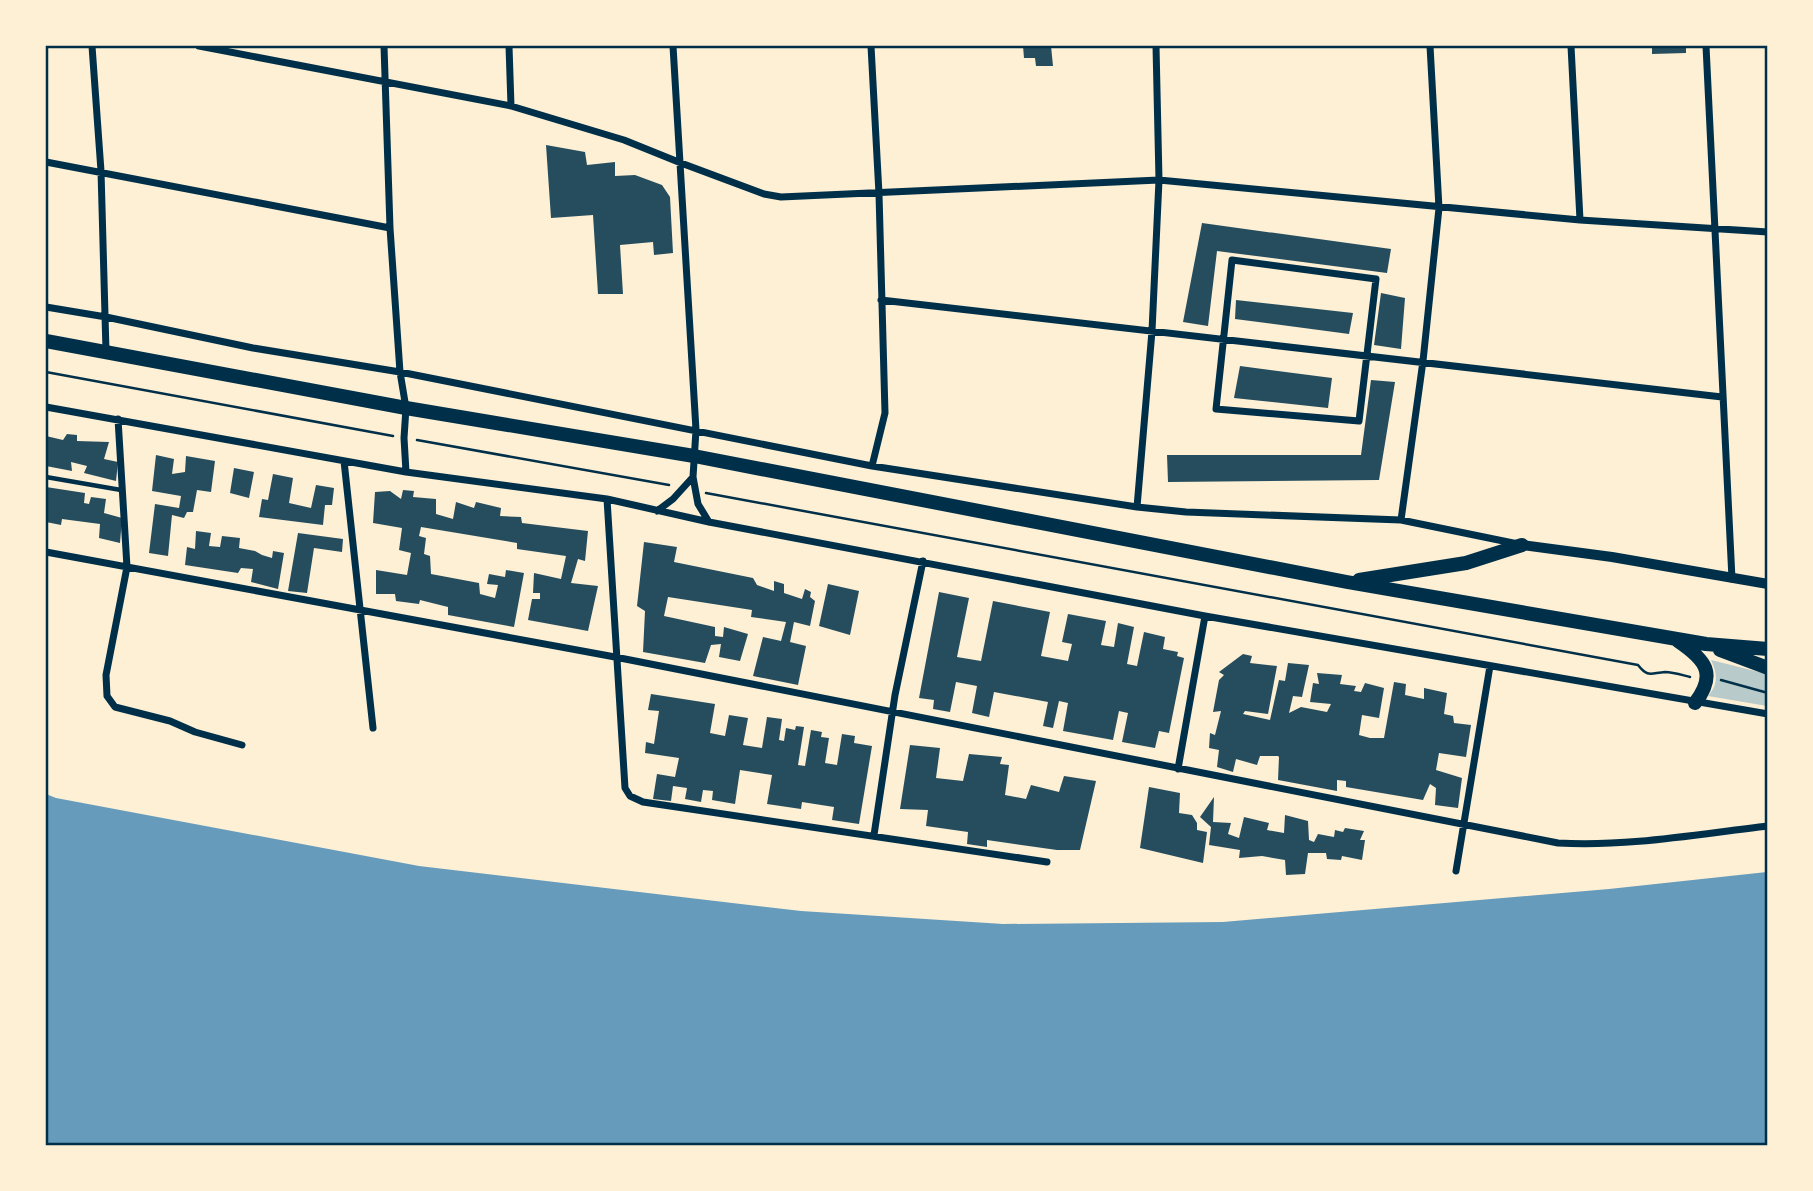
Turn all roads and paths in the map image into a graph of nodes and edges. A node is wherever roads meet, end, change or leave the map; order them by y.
1 (92, 46) edge
2 (199, 46) edge
3 (384, 46) edge
4 (509, 46) edge
5 (673, 46) edge
6 (871, 46) edge
7 (1156, 46) edge
8 (1430, 46) edge
9 (1571, 46) edge
10 (1706, 46) edge
11 (387, 83) junction
12 (511, 106) junction
13 (46, 162) edge
14 (681, 163) junction
15 (101, 171) junction
16 (1159, 180) junction
17 (879, 194) junction
18 (1439, 208) junction
19 (1580, 220) junction
20 (390, 228) junction
21 (1716, 228) junction
22 (1768, 232) edge
23 (881, 300) junction
24 (46, 307) edge
25 (106, 317) junction
26 (1152, 331) junction
27 (1222, 339) junction
28 (46, 341) edge
29 (106, 352) junction
30 (1368, 355) junction
31 (1423, 361) junction
32 (46, 372) edge
33 (400, 372) junction
34 (1722, 397) junction
35 (46, 407) edge
36 (406, 408) junction
37 (118, 419) junction
38 (696, 430) junction
39 (404, 438) junction
40 (694, 456) junction
41 (344, 461) junction
42 (872, 466) junction
43 (406, 472) junction
44 (46, 477) edge
45 (693, 477) junction
46 (685, 487) junction
47 (121, 490) junction
48 (695, 490) junction
49 (607, 499) junction
50 (1138, 507) junction
51 (657, 511) junction
52 (1401, 520) junction
53 (709, 522) junction
54 (1522, 545) junction
55 (46, 552) edge
56 (923, 561) junction
57 (127, 568) junction
58 (1732, 579) junction
59 (1347, 582) junction
60 (1768, 584) edge
61 (360, 611) junction
62 (1205, 616) junction
63 (1674, 638) junction
64 (1706, 644) junction
65 (1768, 649) edge
66 (615, 657) junction
67 (1490, 666) junction
68 (1768, 668) edge
69 (1708, 679) junction
70 (1768, 693) edge
71 (1695, 703) junction
72 (892, 712) junction
73 (1768, 714) edge
74 (373, 728) dead end
75 (242, 745) dead end
76 (1178, 769) junction
77 (1463, 823) junction
78 (1768, 826) edge
79 (874, 835) junction
80 (1047, 862) dead end
81 (1456, 871) dead end

1 - 15 street
2 - 11 street
3 - 11 street
4 - 12 street
5 - 14 street
6 - 17 street
7 - 16 street
8 - 18 street
9 - 19 street
10 - 21 street
11 - 12 street
11 - 20 street
12 - 14 street
13 - 15 street
14 - 17 street
14 - 38 street
15 - 20 street
15 - 25 street
16 - 17 street
16 - 18 street
16 - 26 street
17 - 23 street
18 - 19 street
18 - 31 street
19 - 21 street
20 - 33 street
21 - 22 street
21 - 34 street
23 - 26 street
23 - 42 street
24 - 25 street
25 - 29 street
25 - 33 street
26 - 27 street
26 - 50 street
27 - 30 street
27 - 30 street
27 - 30 street
28 - 29 main road
29 - 36 main road
30 - 31 street
31 - 34 street
31 - 52 street
32 - 39 path
33 - 36 street
33 - 38 street
34 - 58 street
35 - 37 street
36 - 39 street
36 - 40 main road
37 - 41 street
37 - 47 street
38 - 40 street
38 - 42 street
39 - 43 street
39 - 46 path
40 - 45 street
40 - 59 main road
41 - 43 street
41 - 61 street
42 - 50 street
43 - 49 street
44 - 47 lane
45 - 46 street
45 - 48 street
46 - 51 street
47 - 57 street
48 - 53 street
48 - 69 path
49 - 51 street
49 - 66 street
50 - 52 street
51 - 53 street
52 - 54 street
53 - 56 street
54 - 58 street
54 - 59 main road
55 - 57 street
56 - 62 street
56 - 72 street
57 - 61 street
57 - 75 street
58 - 60 street
59 - 63 main road
61 - 66 street
61 - 74 street
62 - 67 street
62 - 76 street
63 - 64 main road
63 - 69 main road
64 - 65 main road
64 - 68 main road
66 - 72 street
66 - 79 street
67 - 71 street
67 - 77 street
69 - 70 path
69 - 71 main road
71 - 73 street
72 - 76 street
72 - 79 street
76 - 77 street
77 - 78 street
77 - 81 street
79 - 80 street

